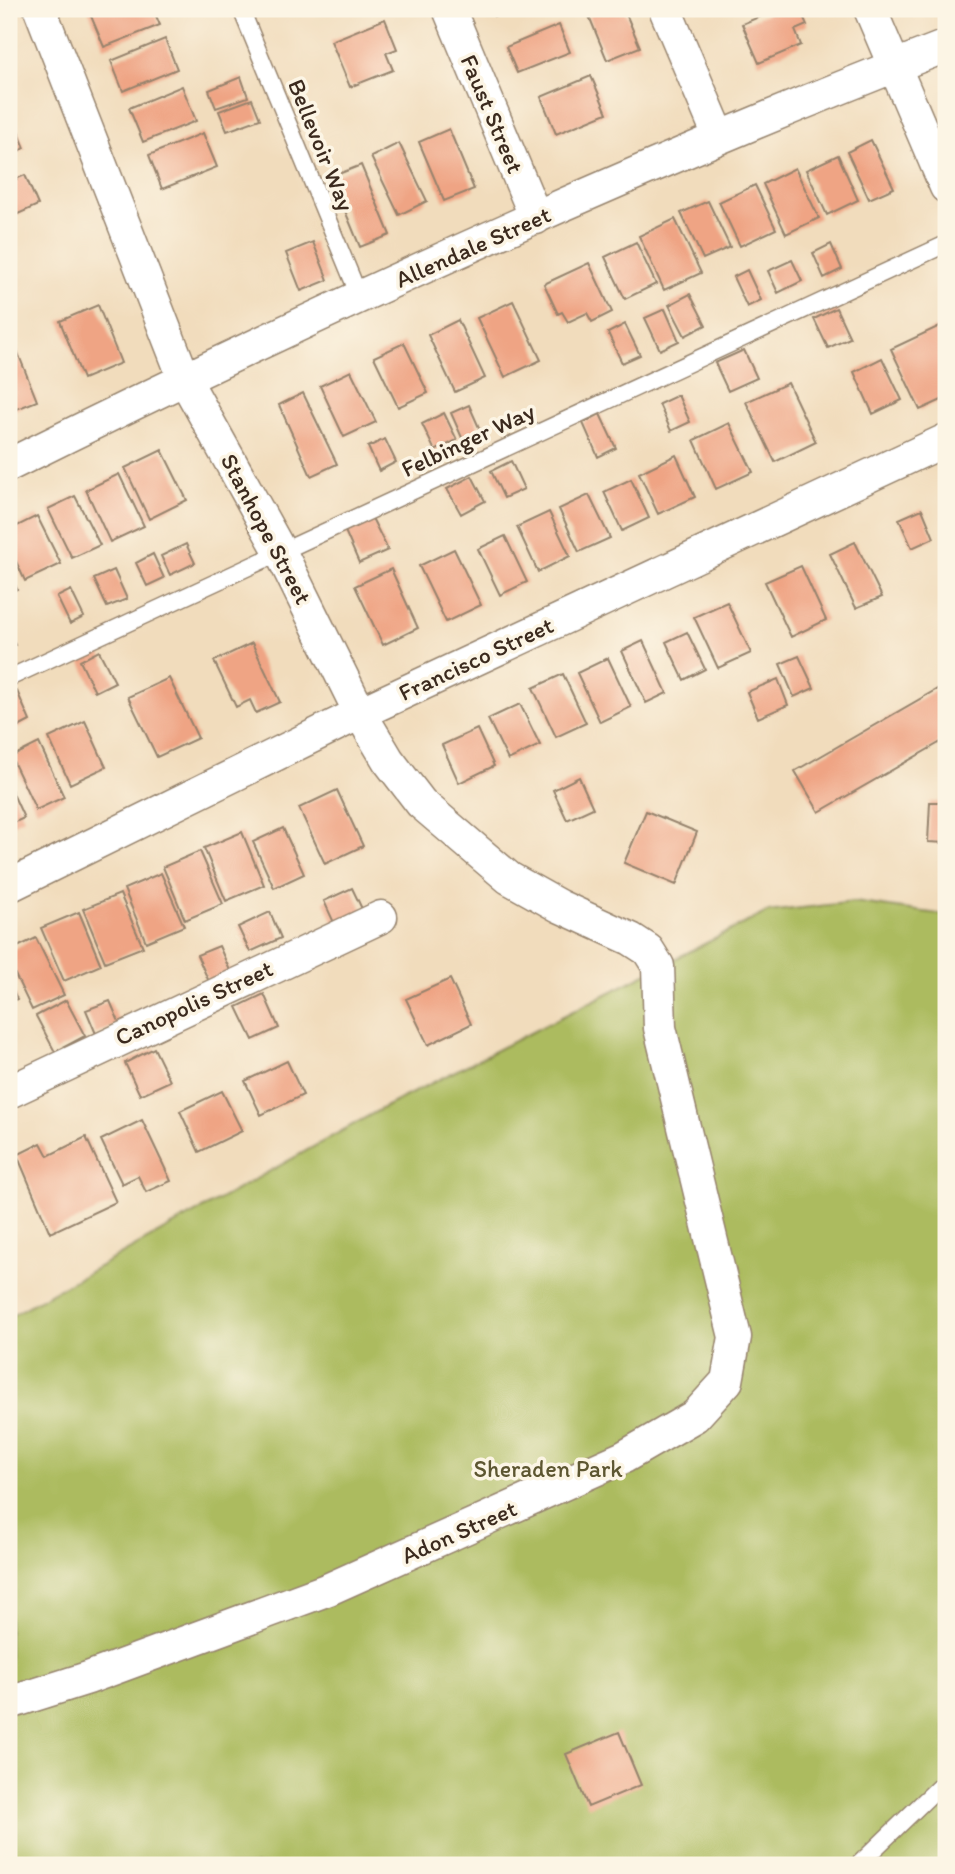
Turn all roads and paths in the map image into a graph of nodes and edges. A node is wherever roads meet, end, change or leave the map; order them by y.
1 (40, 9) edge
2 (241, 9) edge
3 (449, 9) edge
4 (665, 9) edge
5 (870, 9) edge
6 (946, 46) edge
7 (894, 66) junction
8 (719, 136) junction
9 (946, 187) edge
10 (536, 218) junction
11 (946, 244) edge
12 (360, 298) junction
13 (184, 378) junction
14 (946, 440) edge
15 (9, 465) edge
16 (279, 551) junction
17 (9, 678) edge
18 (360, 713) junction
19 (9, 886) edge
20 (381, 917) dead end
21 (631, 939) joint
22 (9, 1092) edge
23 (9, 1703) edge
24 (946, 1780) edge
25 (858, 1865) edge

1 - 13 street, Stanhope Street
2 - 12 lane, Bellevoir Way
3 - 10 street, Faust Street
4 - 8 street
5 - 7 street
6 - 7 street, Allendale Street
7 - 8 street, Allendale Street
7 - 9 street
8 - 10 street, Allendale Street
10 - 12 street, Allendale Street
11 - 16 lane, Felbinger Way
12 - 13 street, Allendale Street
13 - 15 street, Allendale Street
13 - 16 street, Stanhope Street
14 - 18 street, Francisco Street
16 - 17 lane, Felbinger Way
16 - 18 street, Stanhope Street
18 - 19 street, Francisco Street
18 - 21 street, Stanhope Street
20 - 22 street, Canopolis Street
21 - 23 street, Adon Street
24 - 25 lane

